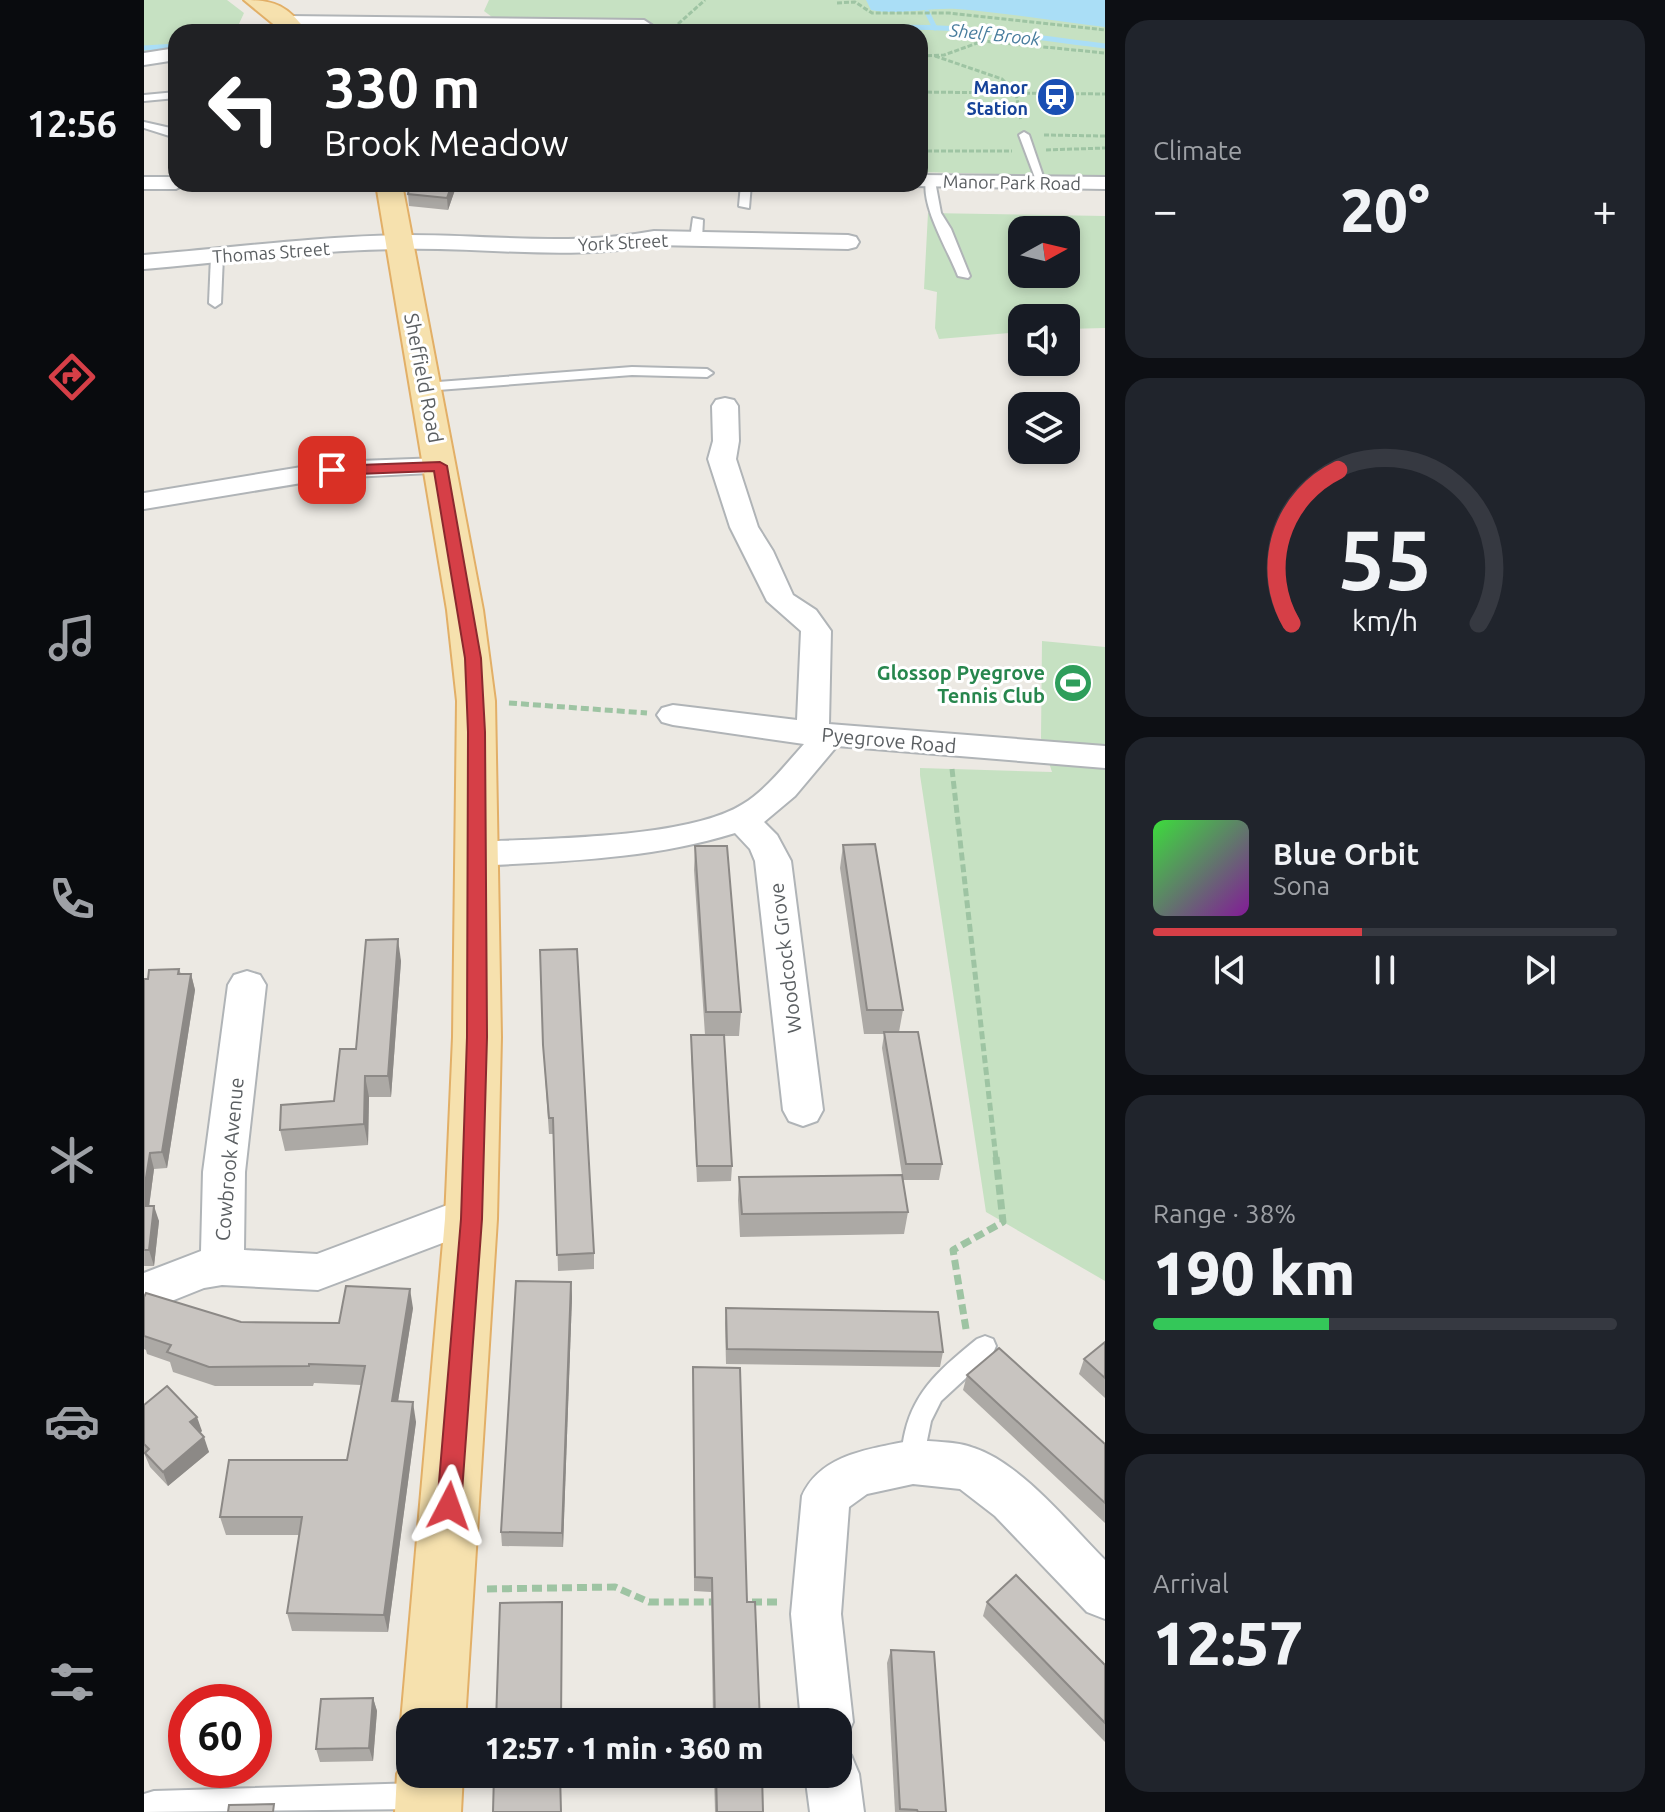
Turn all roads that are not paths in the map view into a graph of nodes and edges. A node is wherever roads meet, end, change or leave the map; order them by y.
1 (255, 0) edge
2 (327, 3) dead end
3 (281, 24) edge
4 (292, 24) edge
5 (385, 24) edge
6 (524, 24) edge
7 (168, 55) edge
8 (144, 59) edge
9 (168, 96) edge
10 (144, 98) edge
11 (144, 125) edge
12 (168, 130) edge
13 (1024, 135) road end
14 (928, 181) edge
15 (144, 183) edge
16 (168, 183) edge
17 (1042, 183) junction
18 (1105, 183) edge
19 (928, 191) edge
20 (390, 192) edge
21 (746, 192) edge
22 (745, 206) dead end
23 (398, 242) junction
24 (848, 243) dead end
25 (217, 256) junction
26 (144, 262) edge
27 (964, 276) dead end
28 (215, 303) dead end
29 (707, 373) dead end
30 (425, 387) junction
31 (733, 419) dead end
32 (440, 466) junction
33 (144, 501) edge
34 (673, 715) road end
35 (818, 734) junction
36 (1105, 757) edge
37 (741, 819) junction
38 (478, 854) junction
39 (247, 985) dead end
40 (803, 1110) dead end
41 (471, 1219) junction
42 (222, 1267) junction
43 (144, 1293) edge
44 (978, 1352) road end
45 (913, 1462) junction
46 (1105, 1595) edge
47 (434, 1708) edge
48 (826, 1708) edge
49 (834, 1788) edge
50 (429, 1794) edge
51 (154, 1804) dead end
52 (837, 1812) edge

1 - 3 main road
2 - 4 street
5 - 6 street
7 - 8 street
9 - 10 lane
11 - 12 lane
13 - 17 lane
14 - 17 street, Manor Park Road
15 - 16 street
17 - 18 street, Manor Park Road
19 - 27 lane
20 - 23 main road, Sheffield Road
21 - 22 lane
23 - 24 street, York Street
23 - 25 street, Thomas Street
23 - 30 main road, Sheffield Road
25 - 26 street, Thomas Street
25 - 28 lane
29 - 30 lane
30 - 32 main road, Sheffield Road
31 - 35 street
32 - 33 street
32 - 38 main road, Sheffield Road
34 - 35 street, Pyegrove Road
35 - 36 street, Pyegrove Road
35 - 37 street
37 - 38 street
37 - 40 street, Woodcock Grove
38 - 41 main road, Sheffield Road
39 - 42 street, Cowbrook Avenue
41 - 42 street, Cowbrook Avenue
41 - 47 main road, Sheffield Road
42 - 43 street
44 - 45 lane
45 - 46 street
45 - 48 street
49 - 52 street
50 - 51 lane

